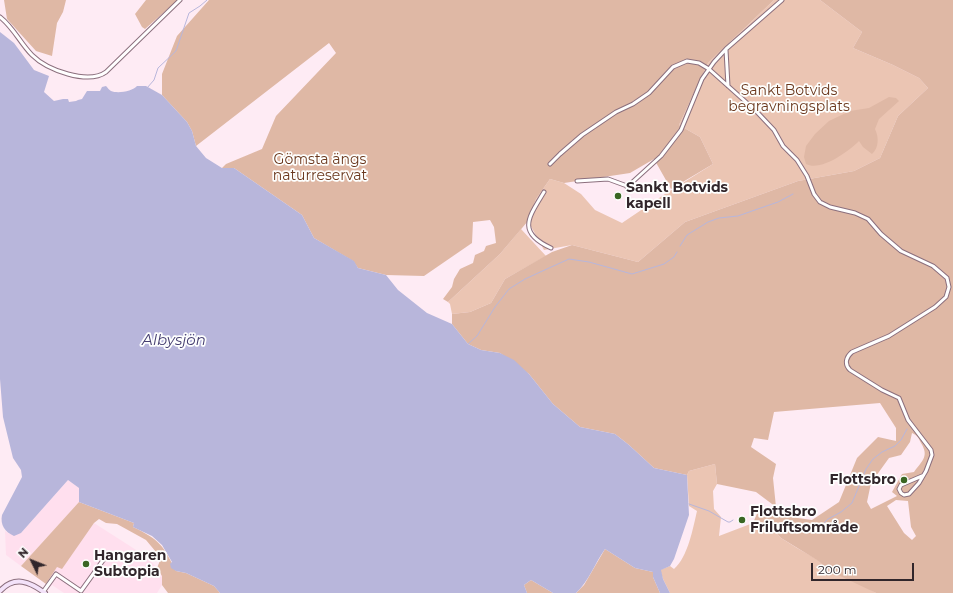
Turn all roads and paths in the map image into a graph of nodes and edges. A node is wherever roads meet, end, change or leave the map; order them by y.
1 (180, 0) edge
2 (782, 0) edge
3 (0, 17) edge
4 (726, 49) junction
5 (709, 69) junction
6 (728, 86) junction
7 (550, 164) dead end
8 (577, 181) dead end
9 (544, 192) dead end
10 (551, 248) dead end
11 (922, 476) junction
12 (104, 559) dead end
13 (0, 591) edge
14 (44, 592) edge

1 - 3 street
2 - 4 street
4 - 5 street
4 - 6 street
5 - 6 street
5 - 7 street
5 - 8 street
6 - 11 street
9 - 10 street
11 - 11 street
12 - 14 street
13 - 14 street

